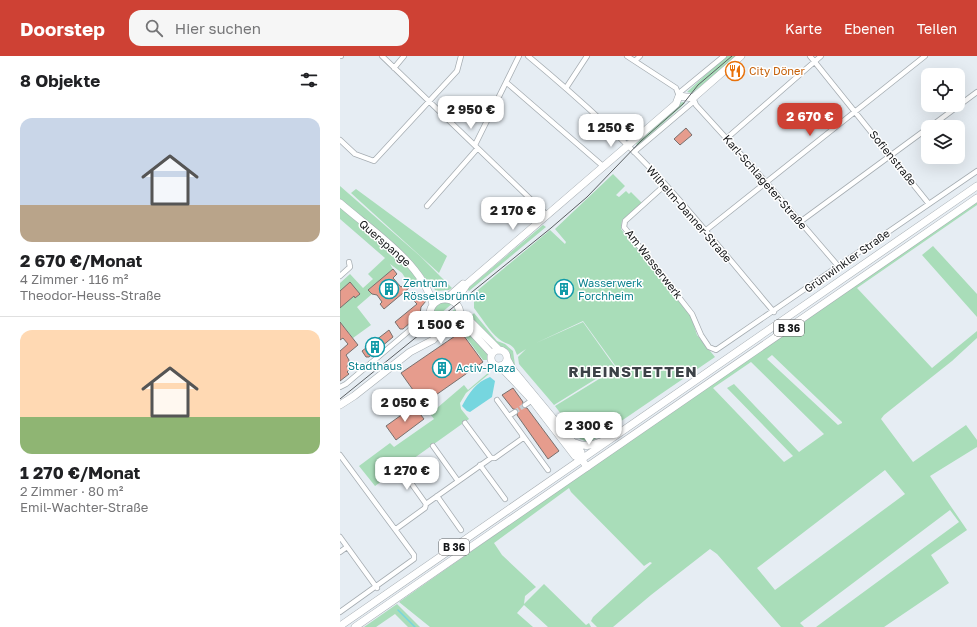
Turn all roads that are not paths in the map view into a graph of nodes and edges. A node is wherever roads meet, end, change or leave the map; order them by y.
1 (382, 56) edge
2 (404, 56) edge
3 (461, 56) edge
4 (519, 56) edge
5 (528, 56) edge
6 (586, 56) edge
7 (627, 56) edge
8 (640, 56) edge
9 (724, 56) edge
10 (741, 56) edge
11 (810, 56) edge
12 (821, 56) edge
13 (925, 56) edge
14 (635, 61) junction
15 (815, 61) junction
16 (394, 68) junction
17 (507, 83) junction
18 (566, 88) junction
19 (977, 92) edge
20 (679, 95) junction
21 (693, 100) junction
22 (429, 101) junction
23 (855, 111) junction
24 (940, 120) edge
25 (921, 134) edge
26 (727, 138) junction
27 (340, 140) edge
28 (628, 146) junction
29 (476, 147) junction
30 (634, 152) junction
31 (891, 156) junction
32 (604, 167) junction
33 (977, 171) edge
34 (766, 182) junction
35 (665, 185) junction
36 (977, 186) edge
37 (977, 198) edge
38 (340, 203) edge
39 (930, 204) junction
40 (427, 206) dead end
41 (547, 215) junction
42 (800, 222) junction
43 (705, 231) junction
44 (349, 262) dead end
45 (839, 267) junction
46 (340, 276) edge
47 (468, 284) junction
48 (427, 286) junction
49 (444, 299) junction
50 (455, 302) junction
51 (433, 304) junction
52 (774, 312) junction
53 (429, 314) junction
54 (460, 315) junction
55 (457, 324) junction
56 (434, 325) junction
57 (443, 329) junction
58 (430, 340) junction
59 (716, 350) joint
60 (496, 352) junction
61 (507, 359) junction
62 (494, 366) junction
63 (340, 387) edge
64 (534, 399) junction
65 (497, 400) dead end
66 (340, 405) edge
67 (525, 405) tunnel mouth
68 (515, 412) tunnel mouth
69 (509, 416) junction
70 (465, 423) dead end
71 (522, 435) junction
72 (614, 437) junction
73 (573, 442) junction
74 (433, 446) dead end
75 (340, 455) edge
76 (490, 458) junction
77 (582, 460) junction
78 (480, 465) junction
79 (587, 467) junction
80 (401, 469) dead end
81 (548, 470) dead end
82 (458, 481) junction
83 (437, 496) junction
84 (505, 499) dead end
85 (426, 504) junction
86 (396, 529) junction
87 (461, 530) dead end
88 (340, 537) edge
89 (347, 547) junction
90 (340, 552) edge
91 (377, 588) junction
92 (340, 612) edge
93 (340, 626) edge
94 (355, 627) edge

1 - 16 street
2 - 16 street
3 - 22 street
4 - 17 street
5 - 18 street, Wilhelm-Danner-Straße
6 - 18 street
7 - 14 street
8 - 14 street
9 - 20 street
10 - 21 main road
11 - 15 street, Sofienstraße
12 - 15 street
13 - 23 street
14 - 20 street
15 - 23 street, Sofienstraße
15 - 26 street
16 - 22 street
17 - 29 street
17 - 32 street
18 - 28 street, Wilhelm-Danner-Straße
19 - 24 street
20 - 21 main road
20 - 28 main road
21 - 26 street, Karl-Schlageter-Straße
21 - 30 street
22 - 27 street
22 - 29 street
23 - 31 street, Sofienstraße
23 - 34 street
25 - 31 street
26 - 34 street, Karl-Schlageter-Straße
28 - 30 street, Wilhelm-Danner-Straße
28 - 32 main road
29 - 40 street
29 - 41 street
30 - 35 street, Wilhelm-Danner-Straße
31 - 39 street, Sofienstraße
31 - 42 street
32 - 41 main road
33 - 39 street, Grünwinkler Straße
34 - 42 street, Karl-Schlageter-Straße
34 - 43 street
35 - 43 street, Wilhelm-Danner-Straße
35 - 59 street, Am Wasserwerk
36 - 72 main road, B 36
37 - 79 main road, B 36
38 - 48 main road, Querspange
39 - 45 street, Grünwinkler Straße
41 - 47 main road
42 - 45 street, Karl-Schlageter-Straße
43 - 52 street, Wilhelm-Danner-Straße
44 - 46 street
45 - 52 street, Grünwinkler Straße
47 - 49 main road
47 - 50 main road
48 - 49 main road
48 - 51 main road
49 - 50 main road
49 - 51 main road
50 - 54 main road
51 - 53 main road
52 - 59 street, Grünwinkler Straße
53 - 56 main road
53 - 63 street
54 - 55 main road
54 - 60 main road
55 - 57 main road
55 - 60 main road
56 - 57 main road
56 - 58 main road
57 - 58 main road
58 - 66 main road
60 - 61 main road
60 - 62 main road
61 - 62 main road
61 - 64 main road
62 - 64 main road
64 - 67 street
64 - 73 main road
64 - 77 main road
65 - 69 street
68 - 69 street
69 - 71 street
70 - 76 street
71 - 76 street
71 - 81 street
72 - 73 main road
72 - 77 main road, B 36
73 - 77 main road
74 - 82 street
75 - 86 street
76 - 78 street
77 - 79 main road
77 - 93 main road, B 36
78 - 82 street
78 - 84 street
79 - 94 main road, B 36
80 - 85 street
82 - 83 street
83 - 85 street
83 - 87 street
85 - 86 street
86 - 91 street
88 - 89 street
89 - 90 street
89 - 91 street
91 - 92 street

